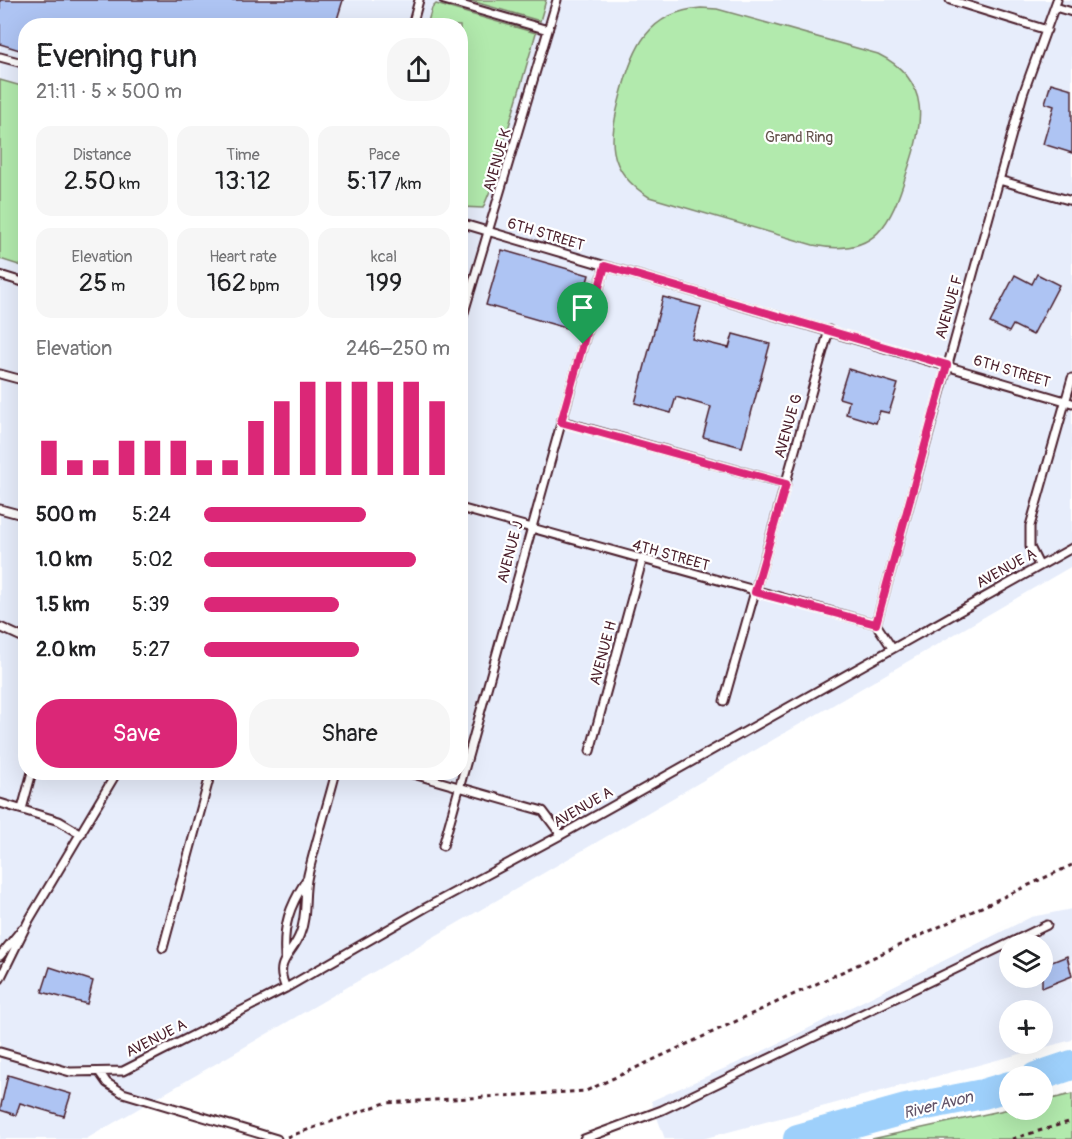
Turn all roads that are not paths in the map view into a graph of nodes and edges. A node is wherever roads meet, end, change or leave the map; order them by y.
1 (419, 0) edge
2 (444, 0) edge
3 (557, 0) edge
4 (950, 0) edge
5 (1056, 4) edge
6 (1072, 12) edge
7 (414, 18) edge
8 (548, 30) junction
9 (1047, 30) junction
10 (0, 57) edge
11 (18, 62) edge
12 (999, 180) junction
13 (1072, 201) edge
14 (468, 225) edge
15 (489, 230) junction
16 (605, 266) junction
17 (0, 277) edge
18 (18, 281) edge
19 (468, 300) edge
20 (829, 330) junction
21 (947, 365) junction
22 (0, 374) edge
23 (1072, 378) edge
24 (18, 379) edge
25 (1069, 402) edge
26 (561, 422) junction
27 (786, 484) junction
28 (0, 509) edge
29 (468, 510) edge
30 (18, 514) edge
31 (531, 527) junction
32 (1072, 548) edge
33 (642, 561) junction
34 (1039, 565) junction
35 (755, 592) junction
36 (876, 624) junction
37 (0, 627) edge
38 (18, 635) edge
39 (892, 648) junction
40 (724, 701) dead end
41 (591, 751) dead end
42 (468, 755) edge
43 (30, 780) edge
44 (112, 780) edge
45 (209, 780) edge
46 (334, 780) edge
47 (432, 780) edge
48 (461, 780) edge
49 (459, 788) junction
50 (0, 803) edge
51 (22, 809) junction
52 (81, 834) junction
53 (561, 835) junction
54 (443, 846) dead end
55 (307, 878) junction
56 (29, 921) junction
57 (1047, 925) dead end
58 (163, 948) dead end
59 (0, 956) edge
60 (285, 957) junction
61 (0, 979) edge
62 (286, 988) junction
63 (0, 1052) edge
64 (100, 1073) junction
65 (278, 1139) edge
66 (584, 1139) edge

1 - 7 lane
2 - 8 lane
3 - 8 lane, AVENUE K
4 - 9 lane
5 - 6 lane
5 - 9 lane, AVENUE F
8 - 15 lane, AVENUE K
9 - 12 lane, AVENUE F
10 - 11 lane
12 - 13 lane
12 - 21 lane, AVENUE F
14 - 15 lane, 6TH STREET
15 - 16 lane, 6TH STREET
15 - 19 lane, AVENUE K
16 - 20 lane, 6TH STREET
16 - 26 lane, AVENUE J
17 - 18 lane
20 - 21 lane, 6TH STREET
20 - 27 lane, AVENUE G
21 - 25 lane, 6TH STREET
21 - 36 lane, AVENUE F
22 - 24 lane
23 - 25 lane
25 - 34 lane
26 - 27 lane
26 - 31 lane, AVENUE J
27 - 35 lane, AVENUE G
28 - 30 lane
29 - 31 lane, 4TH STREET
31 - 33 lane, 4TH STREET
31 - 42 lane, AVENUE J
32 - 34 lane, AVENUE A
33 - 35 lane, 4TH STREET
33 - 41 lane, AVENUE H
34 - 39 lane, AVENUE A
35 - 36 lane, 4TH STREET
35 - 40 lane, AVENUE G
36 - 39 lane
37 - 38 lane
39 - 53 lane, AVENUE A
43 - 51 lane
44 - 52 lane
45 - 58 lane
46 - 55 lane
47 - 49 lane
48 - 49 lane, AVENUE J
49 - 53 lane
49 - 54 lane, AVENUE J
50 - 51 lane
51 - 52 lane
52 - 56 lane
53 - 62 lane, AVENUE A
55 - 60 lane
55 - 60 lane
56 - 59 lane
56 - 61 lane
57 - 66 lane
60 - 62 lane
62 - 64 lane, AVENUE A
63 - 64 lane, AVENUE A
64 - 65 lane

